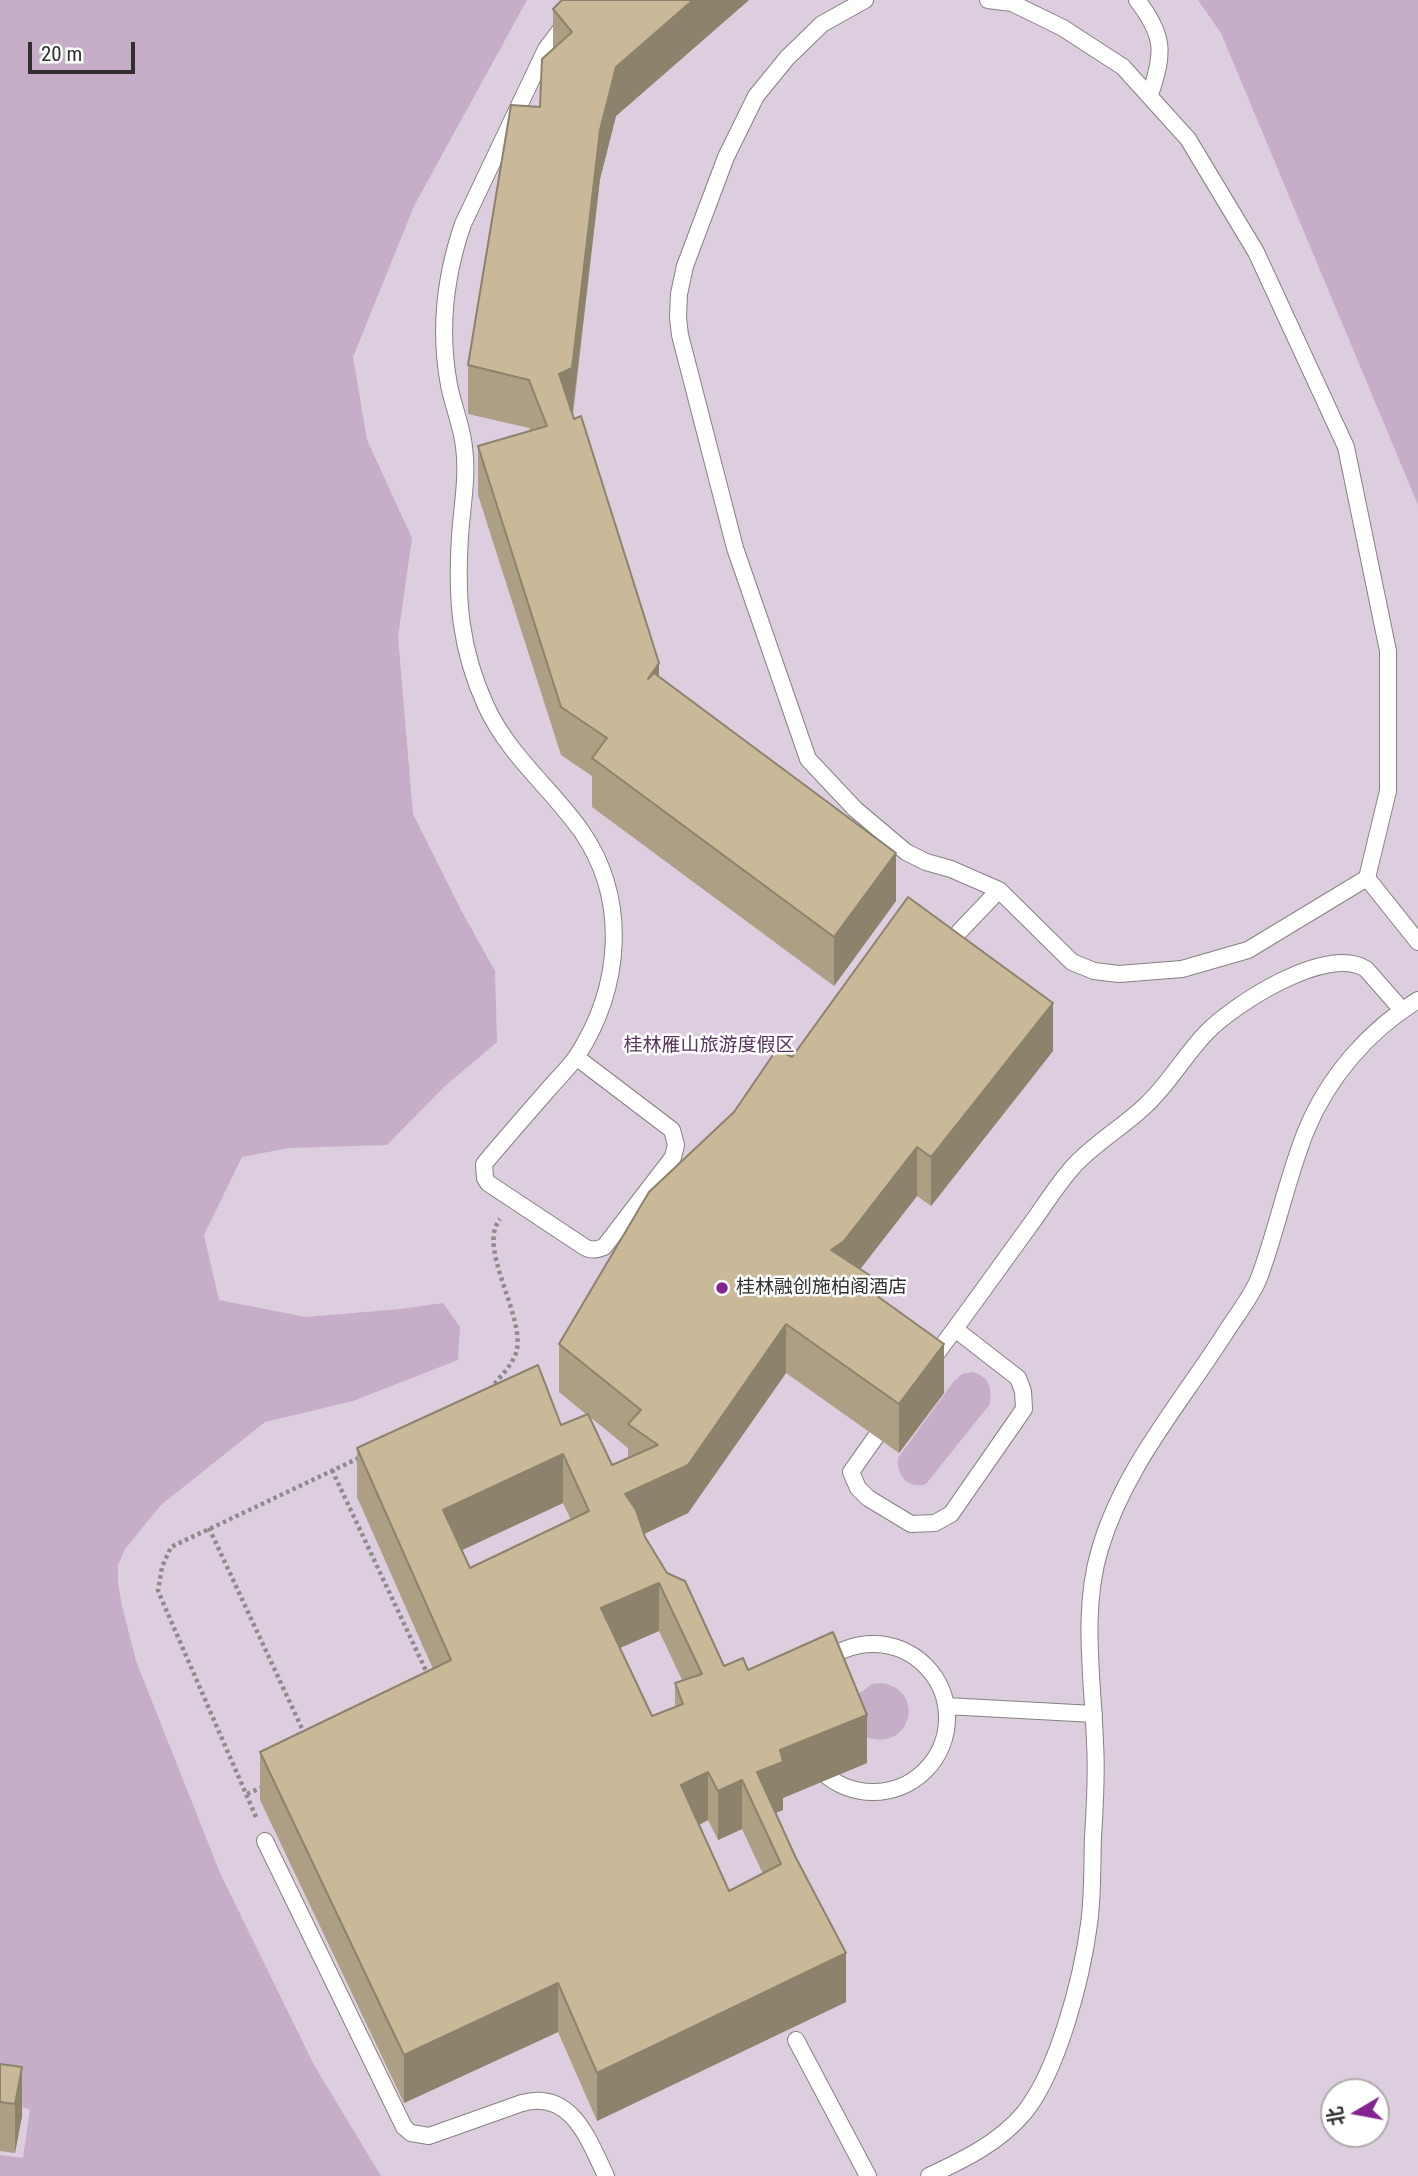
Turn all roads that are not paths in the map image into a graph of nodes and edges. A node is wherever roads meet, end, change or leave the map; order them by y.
1 (583, 0) edge
2 (865, 0) edge
3 (988, 0) edge
4 (1137, 0) edge
5 (1150, 95) junction
6 (1367, 878) junction
7 (999, 890) junction
8 (959, 932) edge
9 (1418, 942) edge
10 (1418, 1000) edge
11 (1402, 1010) junction
12 (576, 1057) junction
13 (955, 1329) junction
14 (922, 1373) edge
15 (897, 1407) edge
16 (946, 1706) junction
17 (1094, 1714) junction
18 (265, 1841) road end
19 (796, 2040) dead end
20 (606, 2176) edge
21 (868, 2176) edge
22 (929, 2176) edge

1 - 12 lane
2 - 7 lane
3 - 5 lane
4 - 5 lane
5 - 6 lane
6 - 7 lane
6 - 9 lane
7 - 8 lane
10 - 11 lane
11 - 13 lane
11 - 17 lane
12 - 12 lane
13 - 14 lane
13 - 15 lane
16 - 16 lane
16 - 17 lane
17 - 22 lane
18 - 20 lane
19 - 21 lane

